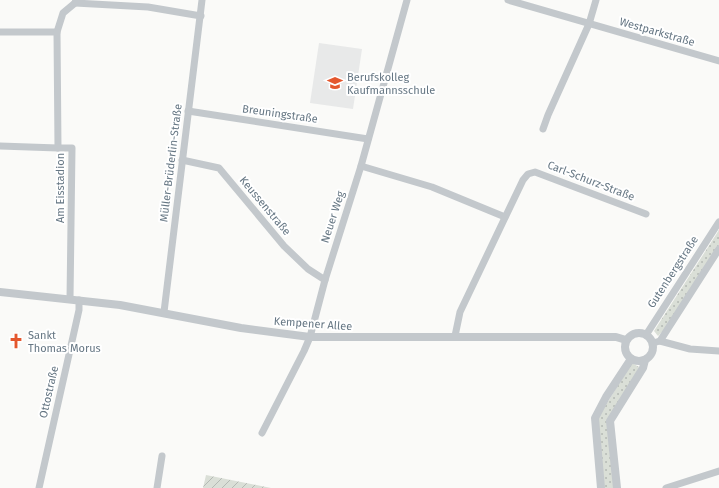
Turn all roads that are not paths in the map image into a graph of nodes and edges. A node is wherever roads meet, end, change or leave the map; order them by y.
1 (202, 0) edge
2 (407, 0) edge
3 (508, 0) edge
4 (596, 0) edge
5 (76, 1) edge
6 (201, 16) junction
7 (589, 24) junction
8 (0, 32) edge
9 (57, 32) junction
10 (719, 61) edge
11 (188, 111) junction
12 (543, 129) dead end
13 (368, 139) junction
14 (0, 146) edge
15 (58, 148) junction
16 (182, 160) junction
17 (361, 166) junction
18 (646, 214) dead end
19 (505, 217) junction
20 (719, 222) edge
21 (719, 249) edge
22 (324, 280) junction
23 (0, 292) edge
24 (70, 299) junction
25 (79, 300) junction
26 (164, 312) junction
27 (646, 335) junction
28 (455, 336) junction
29 (310, 337) junction
30 (626, 340) junction
31 (656, 342) junction
32 (719, 351) edge
33 (631, 359) junction
34 (646, 360) junction
35 (262, 433) dead end
36 (162, 456) dead end
37 (719, 471) edge
38 (39, 488) edge
39 (157, 488) edge
40 (601, 488) edge
41 (617, 488) edge
42 (666, 488) edge

1 - 6 street, Müller-Brüderlin-Straße
2 - 13 street, Neuer Weg
3 - 7 street, Westparkstraße
4 - 7 street
5 - 6 street
5 - 9 street, Am Eisstadion
6 - 11 street, Müller-Brüderlin-Straße
7 - 10 street, Westparkstraße
7 - 12 street
8 - 9 street
9 - 15 street, Am Eisstadion
11 - 13 street, Breuningstraße
11 - 16 street, Müller-Brüderlin-Straße
13 - 17 street, Neuer Weg
14 - 15 street
15 - 24 street, Am Eisstadion
16 - 22 street, Keussenstraße
16 - 26 street, Müller-Brüderlin-Straße
17 - 19 street
17 - 22 street, Neuer Weg
18 - 19 street, Carl-Schurz-Straße
19 - 28 street, Carl-Schurz-Straße
20 - 27 street, Gutenbergstraße
21 - 31 street
22 - 29 street, Neuer Weg
23 - 24 street, Kempener Allee
24 - 25 street, Kempener Allee
25 - 26 street, Kempener Allee
25 - 38 street, Ottostraße
26 - 29 street, Kempener Allee
27 - 30 street
27 - 31 street
28 - 29 street, Kempener Allee
28 - 30 street, Kempener Allee
29 - 35 street, Neuer Weg
30 - 33 street
31 - 32 street
31 - 34 street
33 - 34 street
33 - 40 street
34 - 41 street
36 - 39 street
37 - 42 street

